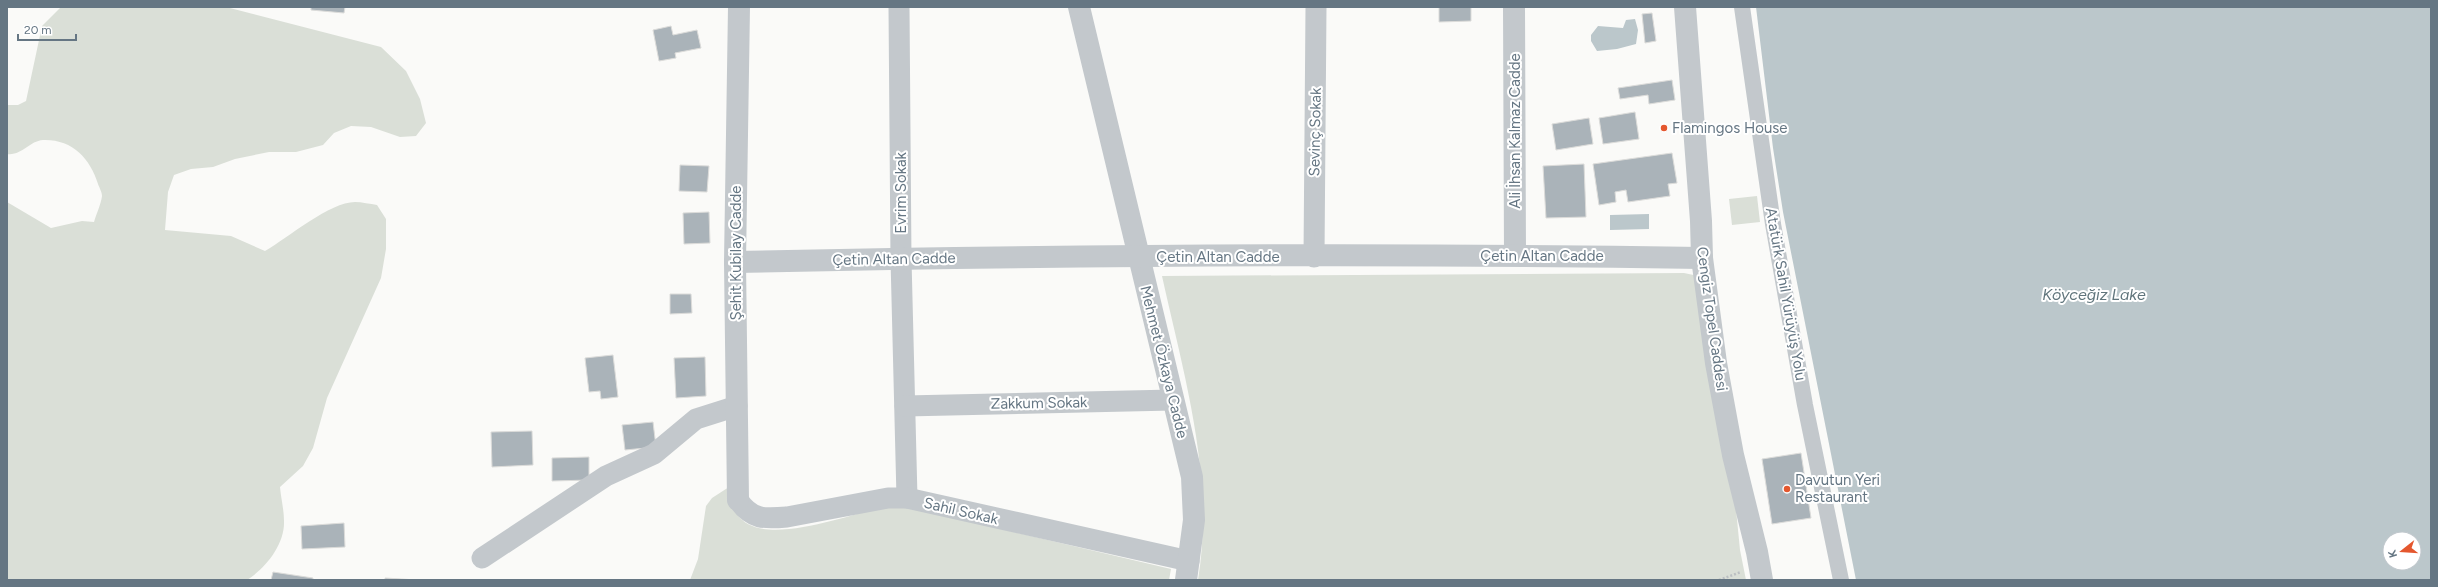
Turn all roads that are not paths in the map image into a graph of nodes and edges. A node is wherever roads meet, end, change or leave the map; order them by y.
1 (739, 7) edge
2 (899, 7) edge
3 (1079, 7) edge
4 (1316, 7) edge
5 (1514, 7) edge
6 (1685, 7) edge
7 (1742, 7) edge
8 (1515, 255) junction
9 (1139, 257) junction
10 (1314, 257) junction
11 (901, 258) junction
12 (1702, 258) junction
13 (735, 262) junction
14 (1173, 400) junction
15 (737, 406) junction
16 (905, 406) junction
17 (907, 498) junction
18 (738, 500) joint
19 (482, 558) dead end
20 (1188, 570) edge
21 (1762, 580) edge
22 (1841, 580) edge

1 - 13 street, Şehit Kubilay Cadde
2 - 11 street, Evrim Sokak
3 - 9 street, Mehmet Özkaya Cadde
4 - 10 street, Sevinç Sokak
5 - 8 street, Ali İhsan Kalmaz Cadde
6 - 12 street, Cengiz Topel Caddesi
7 - 22 street, Atatürk Sahil Yürüyüş Yolu
8 - 10 street, Çetin Altan Cadde
8 - 12 street, Çetin Altan Cadde
9 - 10 street, Çetin Altan Cadde
9 - 11 street, Çetin Altan Cadde
9 - 14 street, Mehmet Özkaya Cadde
11 - 13 street, Çetin Altan Cadde
11 - 16 street, Evrim Sokak
12 - 21 street, Cengiz Topel Caddesi
13 - 15 street, Şehit Kubilay Cadde
14 - 16 street, Zakkum Sokak
14 - 20 street, Mehmet Özkaya Cadde
15 - 18 street, Şehit Kubilay Cadde
15 - 19 street
16 - 17 street, Evrim Sokak
17 - 18 street, Sahil Sokak
17 - 20 street, Sahil Sokak

